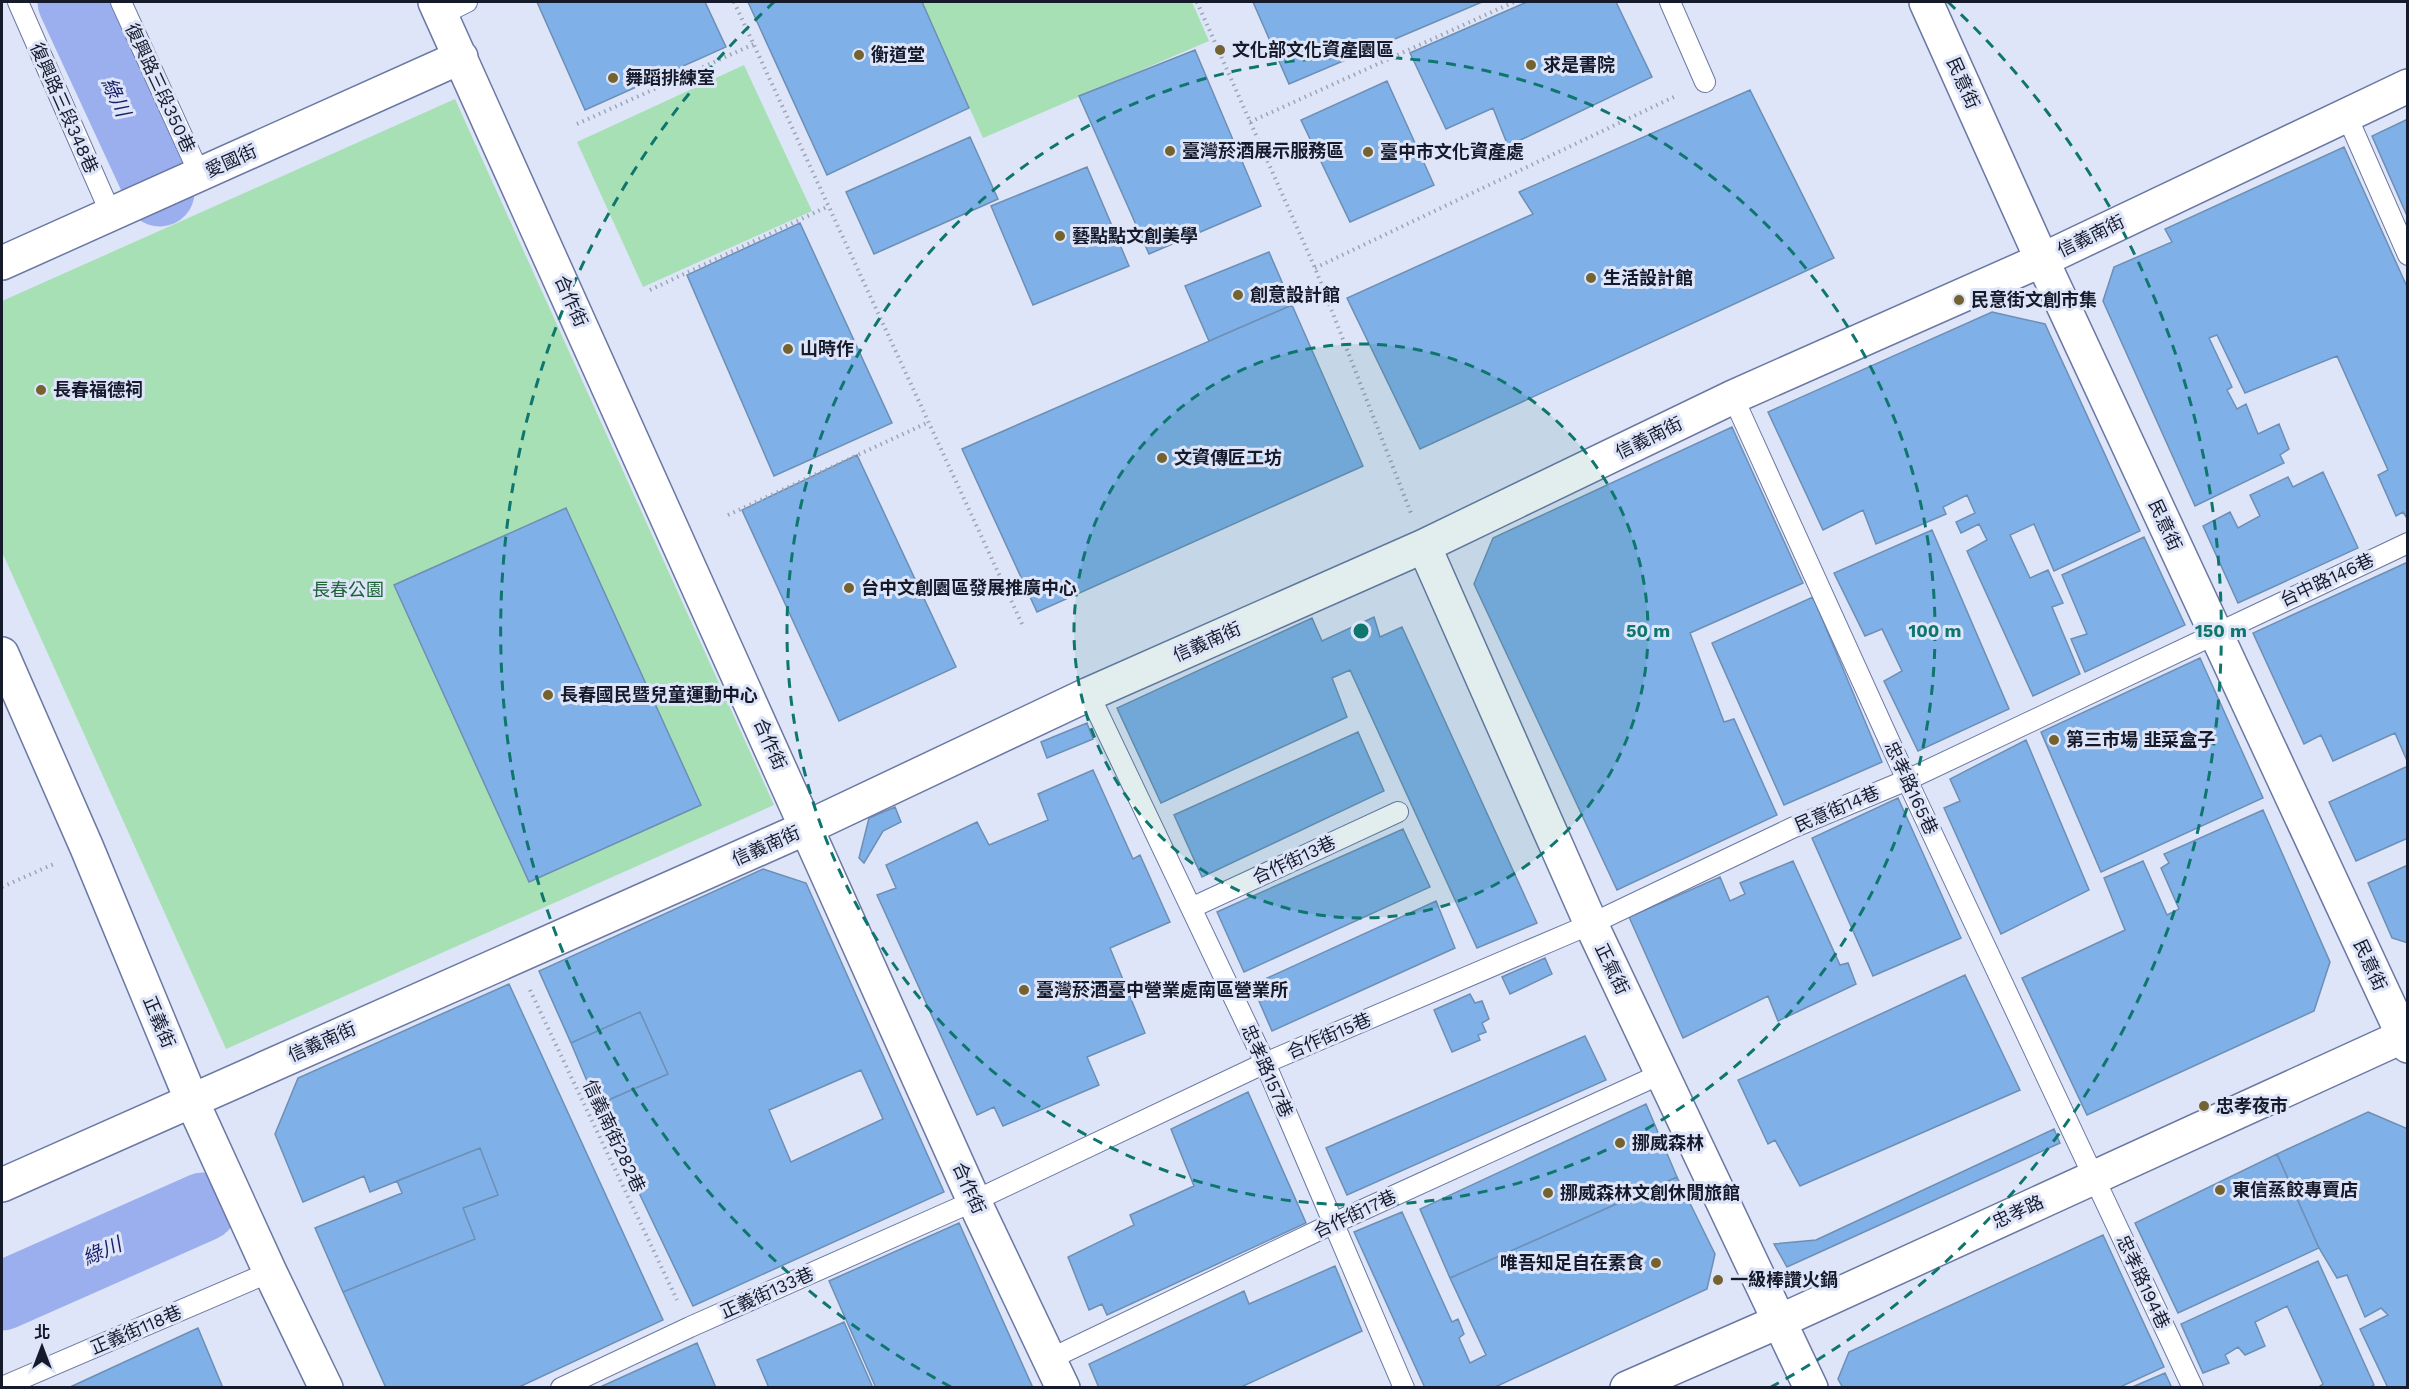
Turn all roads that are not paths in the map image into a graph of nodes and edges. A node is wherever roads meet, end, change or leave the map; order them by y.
1 (18, 2) edge
2 (120, 2) edge
3 (1670, 2) edge
4 (1926, 2) edge
5 (447, 6) edge
6 (461, 57) junction
7 (1706, 82) road end
8 (2408, 86) edge
9 (2346, 114) junction
10 (200, 175) junction
11 (111, 214) junction
12 (2408, 255) edge
13 (2042, 260) junction
14 (2, 263) edge
15 (1733, 397) junction
16 (2408, 543) edge
17 (1424, 546) junction
18 (2214, 632) junction
19 (2, 654) edge
20 (1089, 694) junction
21 (1907, 780) junction
22 (1398, 812) dead end
23 (808, 828) junction
24 (1191, 908) junction
25 (1591, 924) junction
26 (2406, 1039) edge
27 (1265, 1063) junction
28 (1663, 1073) junction
29 (191, 1099) junction
30 (2094, 1177) junction
31 (2, 1185) edge
32 (974, 1201) junction
33 (1334, 1223) junction
34 (270, 1272) junction
35 (1780, 1321) junction
36 (1050, 1359) junction
37 (2, 1387) edge
38 (326, 1388) edge
39 (561, 1388) edge
40 (1063, 1388) edge
41 (1404, 1388) edge
42 (1627, 1388) edge
43 (1811, 1388) edge
44 (2193, 1388) edge

1 - 11 lane, 復興路三段348巷
2 - 10 lane, 復興路三段350巷
3 - 7 lane
4 - 13 street, 民意街
5 - 6 street, 合作街
6 - 10 street, 愛國街
6 - 23 street, 合作街
8 - 9 street, 信義南街
9 - 12 lane
9 - 13 street, 信義南街
10 - 11 street, 愛國街
11 - 14 street, 愛國街
13 - 15 street, 信義南街
13 - 18 street, 民意街
15 - 17 street, 信義南街
15 - 21 lane, 忠孝路165巷
16 - 18 lane, 台中路146巷
17 - 20 street, 信義南街
17 - 25 street, 正氣街
18 - 21 lane, 民意街14巷
18 - 26 street, 民意街
19 - 29 street, 正義街
20 - 23 street, 信義南街
20 - 24 lane, 忠孝路157巷
21 - 25 lane, 民意街14巷
21 - 30 lane, 忠孝路165巷
22 - 24 lane, 合作街13巷
23 - 29 street, 信義南街
23 - 32 street, 合作街
24 - 27 lane, 忠孝路157巷
25 - 27 lane, 合作街15巷
25 - 28 street, 正氣街
26 - 30 street, 忠孝路
27 - 32 lane, 合作街15巷
27 - 33 lane, 忠孝路157巷
28 - 33 lane, 合作街17巷
28 - 35 street, 正氣街
29 - 31 street, 信義南街
29 - 34 street, 正義街
30 - 35 street, 忠孝路
30 - 44 lane, 忠孝路194巷
32 - 36 street, 合作街
32 - 39 lane, 正義街133巷
33 - 36 lane, 合作街17巷
33 - 41 lane, 忠孝路157巷
34 - 37 lane, 正義街118巷
34 - 38 street, 正義街
35 - 42 street, 忠孝路
35 - 43 street, 正氣街
36 - 40 street, 合作街

